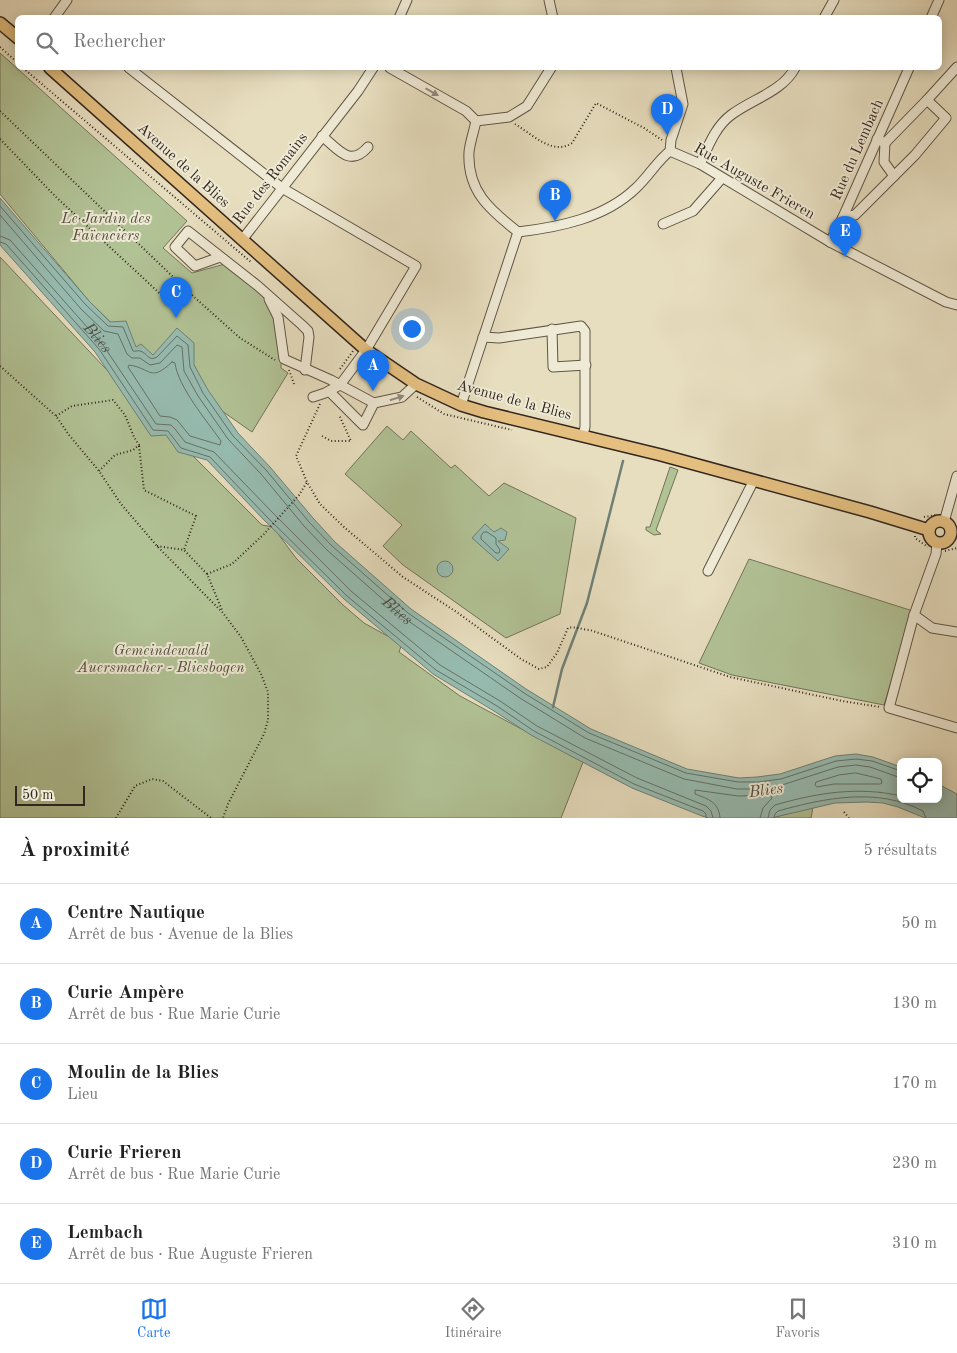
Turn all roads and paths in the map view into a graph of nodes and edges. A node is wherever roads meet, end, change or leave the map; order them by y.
1 (67, 0) edge
2 (406, 0) edge
3 (549, 0) edge
4 (834, 0) edge
5 (939, 0) edge
6 (60, 15) edge
7 (400, 15) edge
8 (552, 15) edge
9 (826, 15) edge
10 (932, 15) edge
11 (0, 22) edge
12 (15, 35) edge
13 (0, 47) edge
14 (15, 60) edge
15 (957, 67) edge
16 (52, 70) edge
17 (132, 70) edge
18 (372, 70) edge
19 (394, 70) edge
20 (550, 70) edge
21 (676, 70) edge
22 (794, 70) edge
23 (908, 70) edge
24 (28, 71) edge
25 (927, 100) junction
26 (0, 111) edge
27 (505, 118) junction
28 (476, 121) junction
29 (322, 136) junction
30 (0, 138) edge
31 (881, 141) junction
32 (368, 147) dead end
33 (670, 148) junction
34 (700, 164) junction
35 (894, 176) junction
36 (722, 178) junction
37 (282, 188) junction
38 (843, 217) junction
39 (664, 224) dead end
40 (518, 232) junction
41 (242, 240) junction
42 (830, 242) junction
43 (220, 257) junction
44 (252, 263) dead end
45 (184, 288) junction
46 (267, 294) junction
47 (957, 305) edge
48 (552, 329) junction
49 (483, 337) junction
50 (366, 350) junction
51 (353, 351) dead end
52 (270, 357) dead end
53 (586, 365) junction
54 (0, 366) edge
55 (305, 370) junction
56 (336, 382) junction
57 (416, 384) junction
58 (327, 392) junction
59 (314, 397) dead end
60 (374, 403) junction
61 (461, 405) junction
62 (338, 414) dead end
63 (56, 416) junction
64 (583, 435) junction
65 (322, 436) dead end
66 (139, 445) junction
67 (99, 471) junction
68 (957, 476) edge
69 (754, 480) junction
70 (307, 482) junction
71 (944, 522) junction
72 (929, 530) junction
73 (954, 537) edge
74 (937, 543) junction
75 (157, 546) junction
76 (184, 550) junction
77 (708, 572) dead end
78 (207, 574) junction
79 (223, 613) junction
80 (914, 615) junction
81 (957, 632) edge
82 (889, 708) junction
83 (957, 728) edge
84 (844, 812) dead end
85 (116, 818) edge
86 (211, 818) edge
87 (224, 818) edge
88 (849, 818) edge

1 - 6 street
2 - 7 street
3 - 8 street
4 - 9 street
5 - 10 street
11 - 12 main road
13 - 14 path
15 - 25 street
16 - 41 main road, Avenue de la Blies
17 - 37 street
18 - 29 street, Rue des Romains
19 -> 28 street
20 - 27 street
21 - 33 street
22 - 34 street
23 - 31 street, Rue du Lembach
24 - 44 path
25 - 31 street
25 - 35 street
26 - 45 path
27 - 28 street
27 - 33 path
28 - 40 street
29 - 32 street, Rue des Romains
29 - 37 street, Rue des Romains
30 - 45 path
31 - 35 street
31 - 38 street, Rue du Lembach
33 - 34 street, Rue Auguste Frieren
33 - 40 street
34 - 36 street, Rue Auguste Frieren
35 - 38 street
36 - 39 street
36 - 42 street, Rue Auguste Frieren
37 - 41 street, Rue des Romains
37 - 50 street
38 - 42 street, Rue du Lembach
40 - 49 street
41 - 50 main road, Avenue de la Blies
42 - 47 street, Rue Auguste Frieren
43 - 43 street
43 - 46 street
45 - 52 path
46 - 55 street
46 - 55 street
48 - 49 street
48 - 53 street
48 - 53 street
49 - 61 street
50 - 56 street
50 - 57 main road, Avenue de la Blies
51 - 56 path
53 - 64 street
54 - 63 path
55 - 56 street
56 - 58 street
56 - 60 street
60 -> 57 street
57 - 61 main road, Avenue de la Blies
58 - 59 street
58 - 60 street
58 - 70 path
61 - 64 main road, Avenue de la Blies
62 - 65 path
63 - 66 path
63 - 67 path
64 - 69 main road, Avenue de la Blies
66 - 67 path
66 - 76 path
67 - 75 path
68 - 71 street
69 - 72 main road, Avenue de la Blies
69 - 77 street
70 - 78 path
70 - 82 path
71 - 72 main road
71 - 73 main road
72 - 74 main road
73 - 74 main road
74 - 80 street
75 - 76 path
75 - 79 path
76 - 78 path
78 - 79 path
79 - 87 path
80 - 81 street
80 - 82 street
82 - 83 street
84 - 88 path
85 - 86 path

